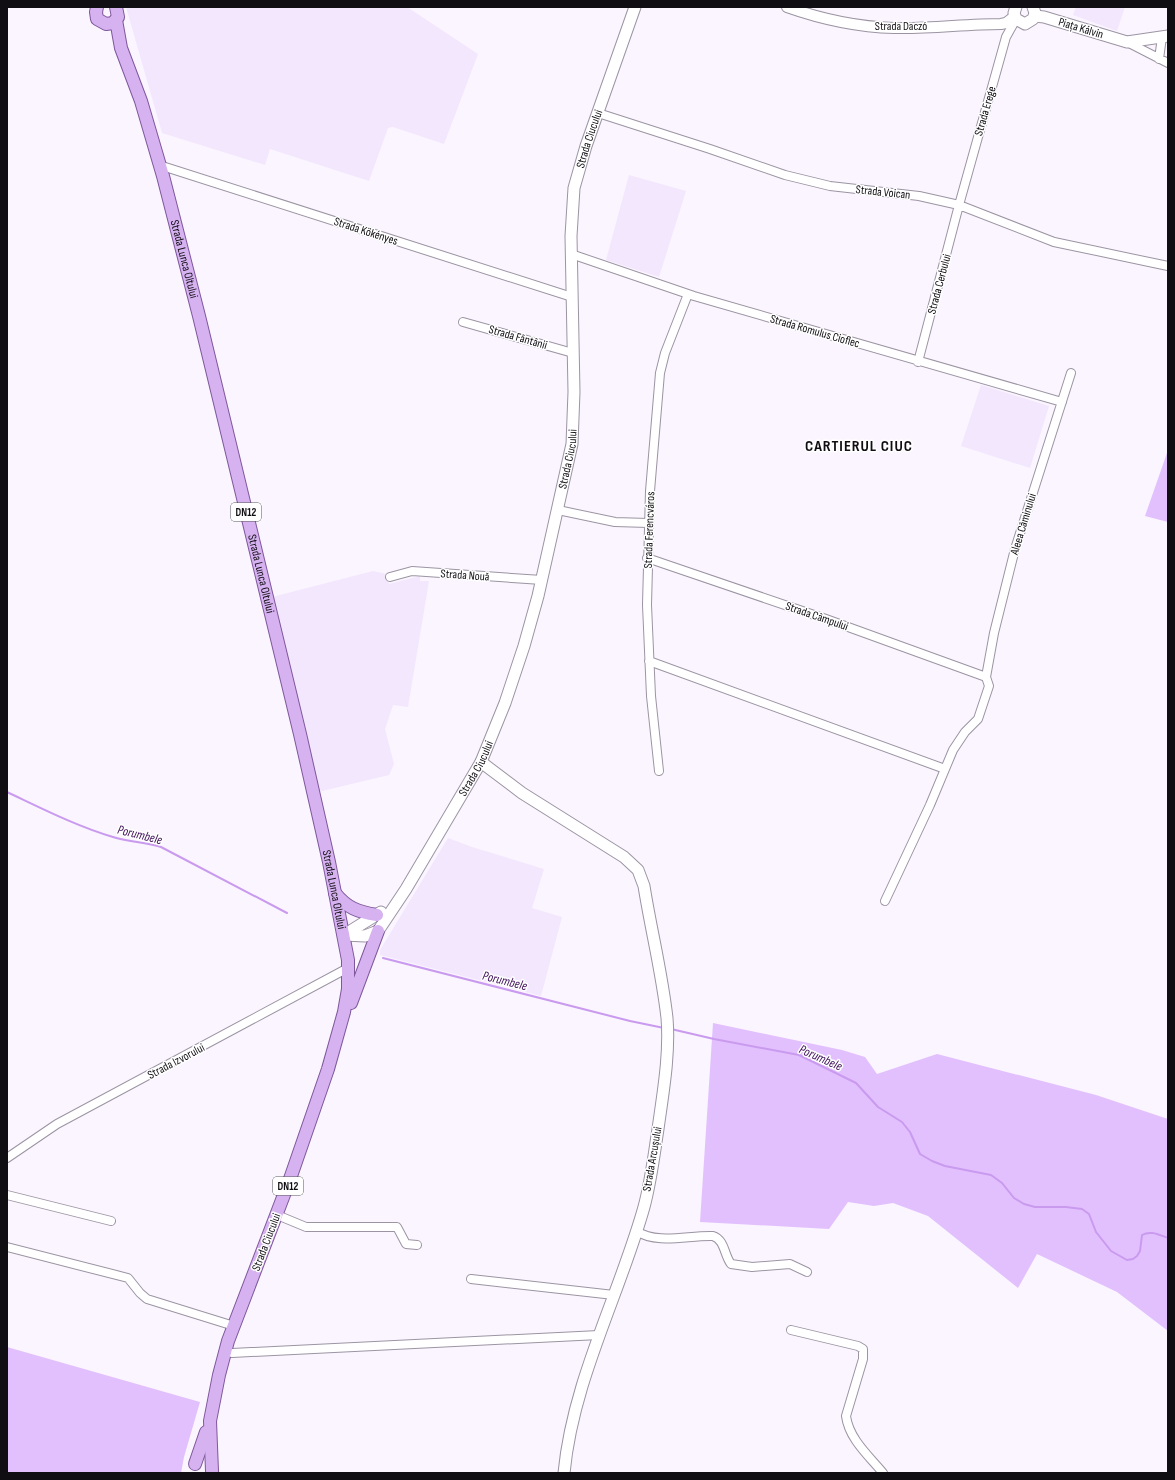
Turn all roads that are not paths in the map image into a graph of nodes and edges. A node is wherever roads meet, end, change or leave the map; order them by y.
1 (97, 7) edge
2 (116, 7) edge
3 (634, 7) edge
4 (787, 7) edge
5 (1034, 12) edge
6 (1016, 14) edge
7 (111, 22) junction
8 (1165, 36) edge
9 (1127, 42) junction
10 (1159, 59) junction
11 (1168, 63) edge
12 (598, 113) junction
13 (160, 165) junction
14 (959, 205) junction
15 (571, 254) junction
16 (1168, 266) edge
17 (688, 294) junction
18 (572, 297) junction
19 (463, 322) dead end
20 (573, 353) junction
21 (918, 362) junction
22 (1071, 373) dead end
23 (1062, 402) junction
24 (558, 510) junction
25 (648, 523) junction
26 (647, 558) junction
27 (390, 577) dead end
28 (542, 580) junction
29 (649, 661) junction
30 (986, 677) junction
31 (481, 762) junction
32 (945, 769) junction
33 (659, 771) dead end
34 (406, 889) junction
35 (335, 893) junction
36 (885, 901) dead end
37 (376, 914) junction
38 (378, 931) junction
39 (344, 935) junction
40 (348, 968) junction
41 (344, 1012) junction
42 (7, 1158) edge
43 (7, 1195) edge
44 (277, 1215) junction
45 (111, 1221) dead end
46 (636, 1231) junction
47 (417, 1245) dead end
48 (7, 1247) edge
49 (807, 1272) dead end
50 (471, 1279) dead end
51 (614, 1296) junction
52 (234, 1326) junction
53 (791, 1330) dead end
54 (599, 1335) junction
55 (228, 1355) junction
56 (210, 1421) junction
57 (192, 1468) edge
58 (212, 1472) edge
59 (564, 1473) edge
60 (884, 1473) edge

1 - 7 main road, Strada Lunca Oltului
2 - 7 main road
3 - 12 main road, Strada Ciucului
4 - 6 street, Strada Daczó
5 - 6 main road, Piața Kálvin
5 - 9 main road, Piața Kálvin
6 - 14 street, Strada Erege
7 - 13 main road, Strada Lunca Oltului / DN12
8 - 9 main road
8 - 10 street
9 - 10 street
10 - 11 street
12 - 14 street, Strada Voican
12 - 15 main road, Strada Ciucului
13 - 18 street, Strada Kökényes
13 - 35 main road, Strada Lunca Oltului / DN12
14 - 16 street, Strada Voican
14 - 21 street, Strada Cerbului
15 - 17 street, Strada Romulus Cioflec
15 - 18 main road, Strada Ciucului
17 - 21 street, Strada Romulus Cioflec
17 - 25 street, Strada Ferencváros
18 - 20 main road, Strada Ciucului
19 - 20 street, Strada Fântânii
20 - 24 main road, Strada Ciucului
21 - 23 street, Strada Romulus Cioflec
22 - 23 street, Aleea Căminului
23 - 30 street, Aleea Căminului
24 - 25 street
24 - 28 main road, Strada Ciucului
25 - 26 street, Strada Ferencváros
26 - 29 street, Strada Ferencváros
26 - 30 street, Strada Câmpului
27 - 28 street, Strada Nouă
28 - 31 main road, Strada Ciucului
29 - 32 street
29 - 33 street, Strada Ferencváros
30 - 32 street, Aleea Căminului
31 - 34 main road, Strada Ciucului
31 - 46 main road, Strada Arcușului
32 - 36 street, Aleea Căminului
34 - 37 main road
34 - 38 main road
35 - 37 main road
35 - 39 main road, Strada Lunca Oltului / DN12
37 - 39 main road
38 - 39 main road
38 - 41 main road
39 - 40 main road, Strada Lunca Oltului / DN12
40 - 41 main road, Strada Lunca Oltului / DN12
40 - 42 street, Strada Izvorului
41 - 44 main road, Strada Ciucului / DN12
43 - 45 street
44 - 47 street
44 - 52 main road, Strada Ciucului / DN12
46 - 49 street
46 - 51 main road, Strada Arcușului
48 - 52 street
50 - 51 street
51 - 54 main road, Strada Arcușului
52 - 55 main road, Strada Ciucului / DN12
53 - 60 street
54 - 55 street
54 - 59 main road, Strada Arcușului
55 - 56 main road, DN12
56 - 57 main road, DN12
56 - 58 main road, DN12
57 - 58 main road

